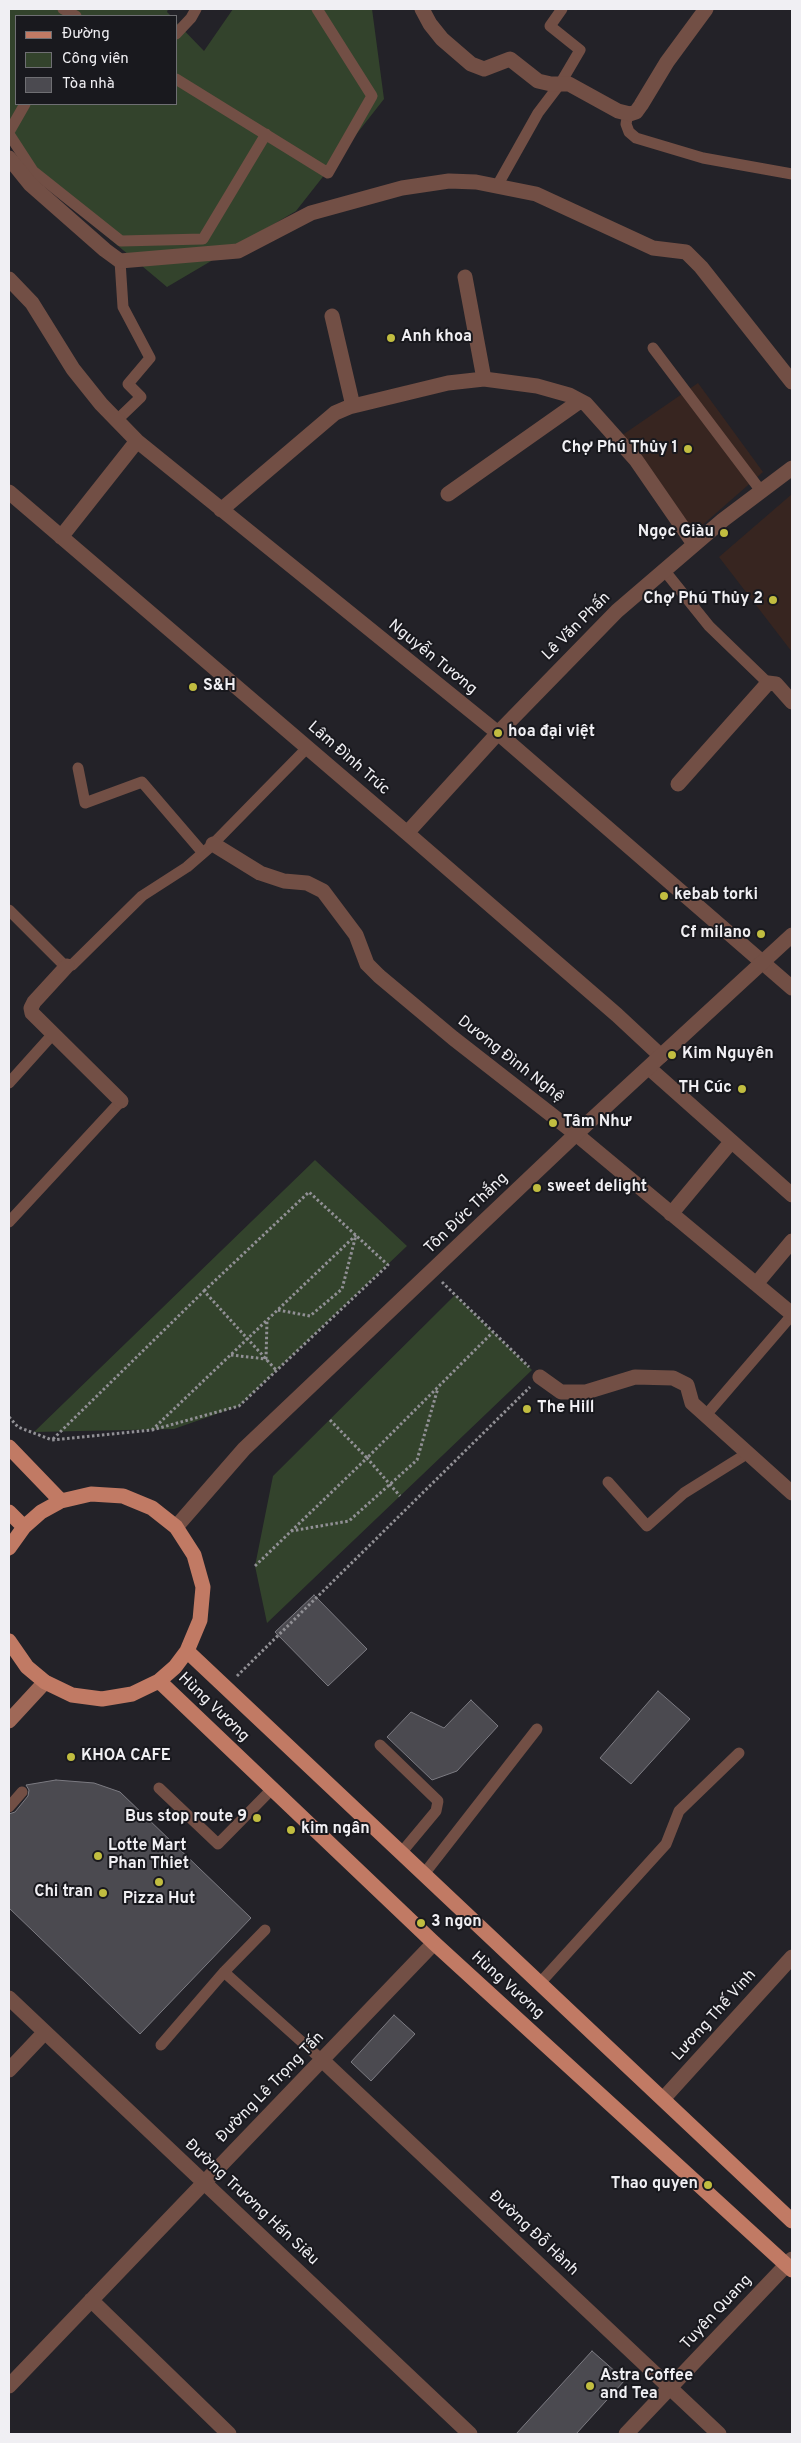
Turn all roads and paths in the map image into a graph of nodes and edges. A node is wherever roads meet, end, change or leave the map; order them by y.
1 (196, 9) edge
2 (317, 9) edge
3 (422, 9) edge
4 (562, 9) edge
5 (706, 9) edge
6 (178, 32) edge
7 (178, 80) edge
8 (560, 84) junction
9 (24, 105) edge
10 (628, 113) junction
11 (9, 133) edge
12 (266, 134) junction
13 (9, 158) edge
14 (792, 174) edge
15 (497, 186) junction
16 (120, 261) junction
17 (465, 277) dead end
18 (9, 279) edge
19 (332, 316) dead end
20 (653, 348) dead end
21 (484, 379) junction
22 (792, 382) edge
23 (580, 400) junction
24 (354, 406) junction
25 (117, 420) junction
26 (137, 441) junction
27 (792, 468) edge
28 (762, 491) junction
29 (9, 492) edge
30 (448, 494) dead end
31 (221, 510) junction
32 (61, 537) junction
33 (694, 544) junction
34 (664, 570) junction
35 (768, 683) junction
36 (792, 702) edge
37 (498, 733) junction
38 (307, 748) junction
39 (78, 768) dead end
40 (678, 784) dead end
41 (407, 833) junction
42 (208, 849) junction
43 (9, 910) edge
44 (792, 935) edge
45 (763, 962) junction
46 (67, 966) junction
47 (792, 988) edge
48 (53, 1034) junction
49 (661, 1056) junction
50 (649, 1068) junction
51 (9, 1083) edge
52 (121, 1101) joint
53 (576, 1134) junction
54 (731, 1142) junction
55 (792, 1195) edge
56 (671, 1214) junction
57 (9, 1222) edge
58 (356, 1235) junction
59 (792, 1242) edge
60 (432, 1272) junction
61 (756, 1284) junction
62 (204, 1291) junction
63 (278, 1310) junction
64 (792, 1315) edge
65 (268, 1319) junction
66 (493, 1332) junction
67 (248, 1339) junction
68 (230, 1355) junction
69 (266, 1359) junction
70 (276, 1370) junction
71 (540, 1377) junction
72 (438, 1386) junction
73 (706, 1415) junction
74 (9, 1417) edge
75 (330, 1420) dead end
76 (152, 1430) junction
77 (52, 1440) junction
78 (9, 1446) edge
79 (748, 1454) junction
80 (367, 1458) junction
81 (608, 1482) dead end
82 (390, 1484) junction
83 (792, 1493) edge
84 (400, 1496) dead end
85 (61, 1501) junction
86 (9, 1512) edge
87 (24, 1527) junction
88 (176, 1527) junction
89 (291, 1531) junction
90 (9, 1548) edge
91 (255, 1566) dead end
92 (10, 1647) edge
93 (187, 1651) junction
94 (159, 1681) junction
95 (45, 1682) junction
96 (225, 1686) junction
97 (9, 1720) edge
98 (537, 1729) dead end
99 (380, 1745) dead end
100 (739, 1753) dead end
101 (159, 1788) dead end
102 (272, 1789) junction
103 (22, 1792) dead end
104 (9, 1807) edge
105 (401, 1852) junction
106 (424, 1874) junction
107 (265, 1930) dead end
108 (434, 1943) junction
109 (792, 1957) edge
110 (224, 1972) junction
111 (540, 1983) junction
112 (9, 1998) edge
113 (45, 2032) junction
114 (161, 2045) dead end
115 (322, 2060) junction
116 (9, 2070) edge
117 (663, 2099) junction
118 (204, 2183) junction
119 (792, 2221) edge
120 (790, 2265) edge
121 (91, 2300) junction
122 (9, 2386) edge
123 (670, 2388) junction
124 (229, 2434) edge
125 (470, 2434) edge
126 (626, 2434) edge
127 (719, 2434) edge

1 - 6 lane
2 - 12 lane
3 - 8 street
4 - 8 lane
5 - 10 street
7 - 12 lane
8 - 10 street
8 - 15 lane
9 - 11 lane
10 - 14 lane
11 - 12 lane
13 - 16 street
15 - 16 street
15 - 22 street
16 - 25 lane
17 - 21 street
18 - 25 street, Nguyễn Tương
19 - 24 street
20 - 28 lane
21 - 23 street
21 - 24 street
23 - 30 street
23 - 33 street
24 - 31 street
25 - 26 street, Nguyễn Tương
26 - 31 street, Nguyễn Tương
26 - 32 street
27 - 28 street, Lê Văn Phấn
28 - 33 street, Lê Văn Phấn
29 - 32 street, Lâm Đình Trúc
31 - 37 street, Nguyễn Tương
32 - 38 street, Lâm Đình Trúc
33 - 34 street, Lê Văn Phấn
34 - 35 lane
34 - 37 street, Lê Văn Phấn
35 - 36 street
35 - 40 street
37 - 41 street, Lê Văn Phấn
37 - 45 street, Nguyễn Tương
38 - 41 street, Lâm Đình Trúc
38 - 42 lane
39 - 42 lane
41 - 49 street, Lâm Đình Trúc
42 - 46 lane
42 - 53 street, Dương Đình Nghệ
43 - 46 lane
44 - 45 street, Tôn Đức Thắng
45 - 47 street, Nguyễn Tương
45 - 49 street, Tôn Đức Thắng
46 - 48 street
48 - 51 lane
48 - 52 street
49 - 50 street, Tôn Đức Thắng
50 - 53 street, Tôn Đức Thắng
50 - 54 street
52 - 57 lane
53 - 56 street, Dương Đình Nghệ
53 - 60 street, Tôn Đức Thắng
54 - 55 street
54 - 56 street
56 - 61 street, Dương Đình Nghệ
58 - 62 path
58 - 63 path
58 - 63 path
58 - 70 path
59 - 61 street
60 - 66 path
60 - 88 street, Tôn Đức Thắng
61 - 64 street, Dương Đình Nghệ
62 - 67 path
62 - 77 path
63 - 65 path
64 - 73 lane
65 - 67 path
65 - 69 path
66 - 71 path
66 - 72 path
67 - 68 path
67 - 69 path
68 - 69 path
68 - 76 path
69 - 70 path
70 - 76 path
71 - 73 street
71 - 96 path
72 - 80 path
72 - 82 path
73 - 79 street
74 - 77 path
75 - 80 path
76 - 77 path
78 - 85 main road
79 - 81 lane
79 - 83 street
80 - 82 path
80 - 89 path
82 - 84 path
82 - 89 path
85 - 87 main road
85 - 88 main road
86 - 87 main road
87 - 90 main road
88 - 93 main road
89 - 91 path
92 - 95 main road
93 - 94 main road
93 - 96 main road, Hùng Vương
94 - 95 main road
94 - 102 main road, Hùng Vương
95 - 97 main road
96 - 105 main road, Hùng Vương
98 - 106 lane
99 - 105 lane
100 - 111 lane
101 - 102 lane
102 - 108 main road, Hùng Vương
103 - 104 lane
105 - 106 main road, Hùng Vương
106 - 111 main road, Hùng Vương
107 - 110 lane
108 - 115 street, Đường Lê Trọng Tấn
108 - 120 main road, Hùng Vương
109 - 117 street, Lương Thế Vinh
110 - 114 lane
110 - 115 lane
111 - 117 main road, Hùng Vương
112 - 113 street, Đường Trương Hán Siêu
113 - 116 street
113 - 118 street, Đường Trương Hán Siêu
115 - 118 street, Đường Lê Trọng Tấn
115 - 123 street, Đường Đỗ Hành
117 - 119 main road, Hùng Vương
118 - 121 street, Đường Lê Trọng Tấn
118 - 125 street, Đường Trương Hán Siêu
120 - 123 street, Tuyên Quang
121 - 122 street, Đường Lê Trọng Tấn
121 - 124 street
123 - 126 street, Tuyên Quang
123 - 127 street, Đường Đỗ Hành

